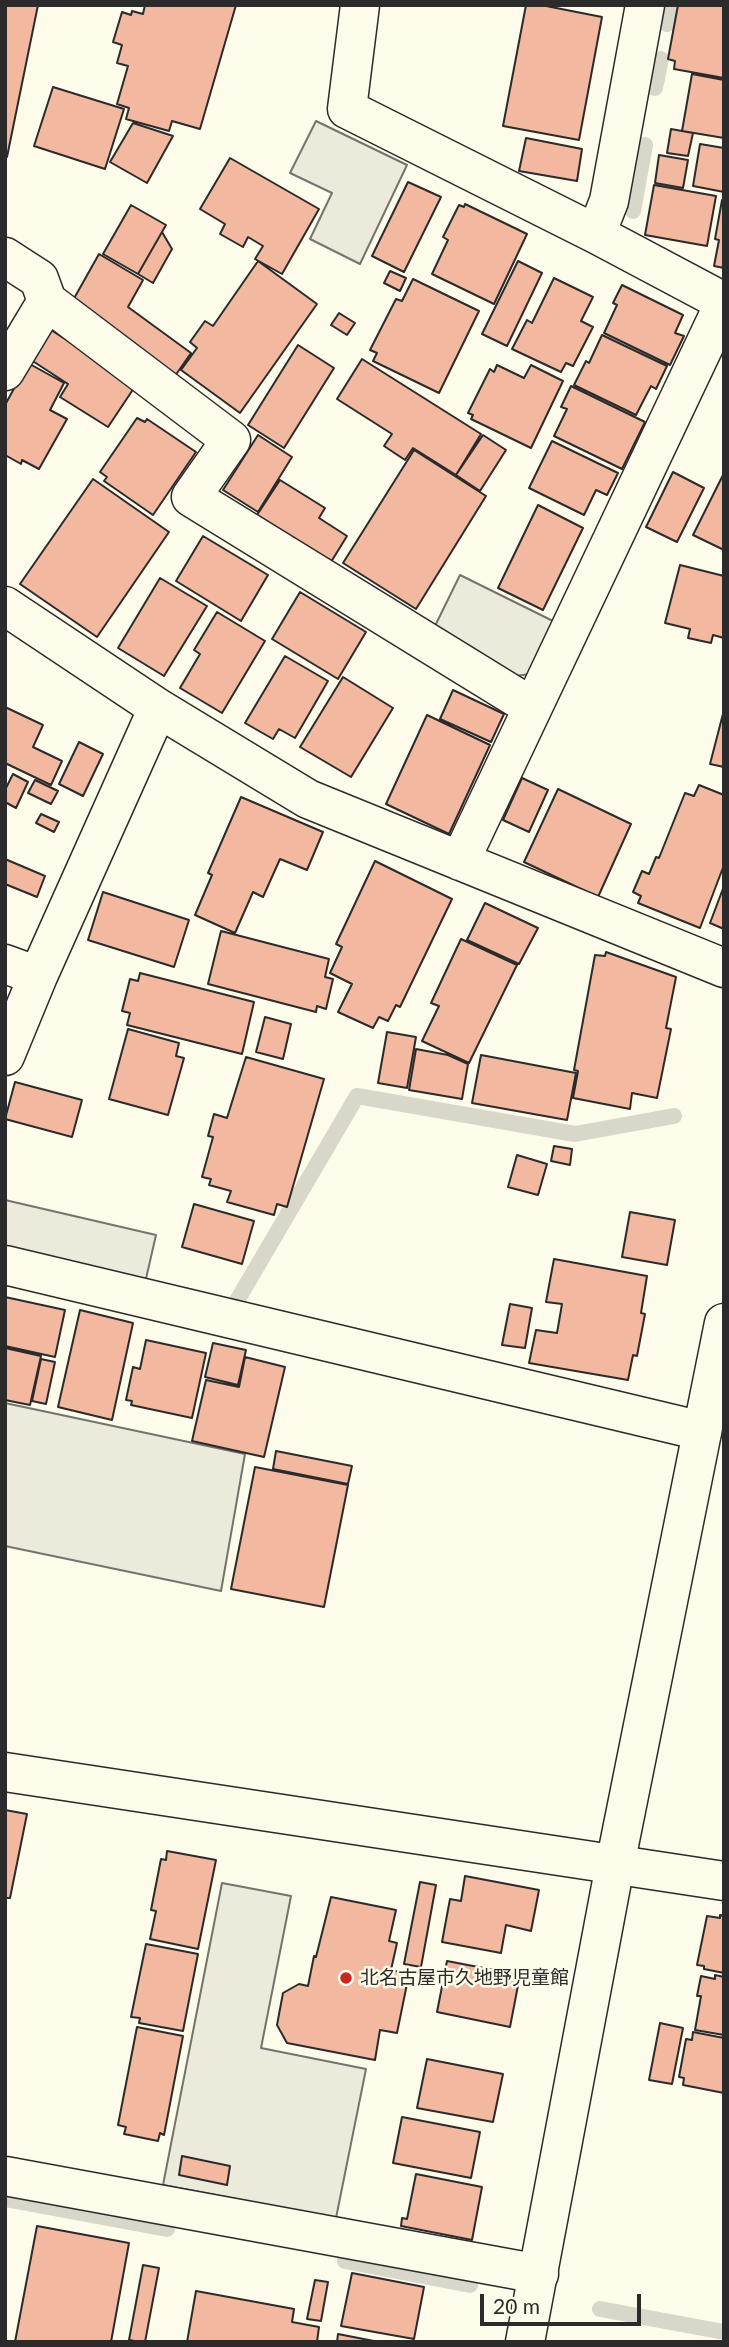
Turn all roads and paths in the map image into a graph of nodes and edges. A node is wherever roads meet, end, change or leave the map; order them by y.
1 (359, 5) edge
2 (645, 5) edge
3 (596, 234) junction
4 (5, 257) edge
5 (47, 301) junction
6 (724, 303) edge
7 (5, 371) edge
8 (5, 606) edge
9 (532, 707) junction
10 (158, 708) junction
11 (460, 861) junction
12 (724, 968) edge
13 (22, 970) edge
14 (5, 1056) edge
15 (5, 1265) edge
16 (724, 1323) edge
17 (702, 1431) junction
18 (5, 1772) edge
19 (615, 1865) junction
20 (724, 1881) edge
21 (5, 2176) edge
22 (539, 2274) junction
23 (525, 2342) edge

1 - 3 street
2 - 3 street
3 - 6 street
4 - 5 street
5 - 7 street
5 - 9 street
6 - 9 street
8 - 10 street
9 - 11 street
10 - 11 street
10 - 13 street
11 - 12 street
13 - 14 street
15 - 17 street
16 - 17 street
17 - 19 street
18 - 19 street
19 - 20 street
19 - 22 street
21 - 22 street
22 - 23 street

